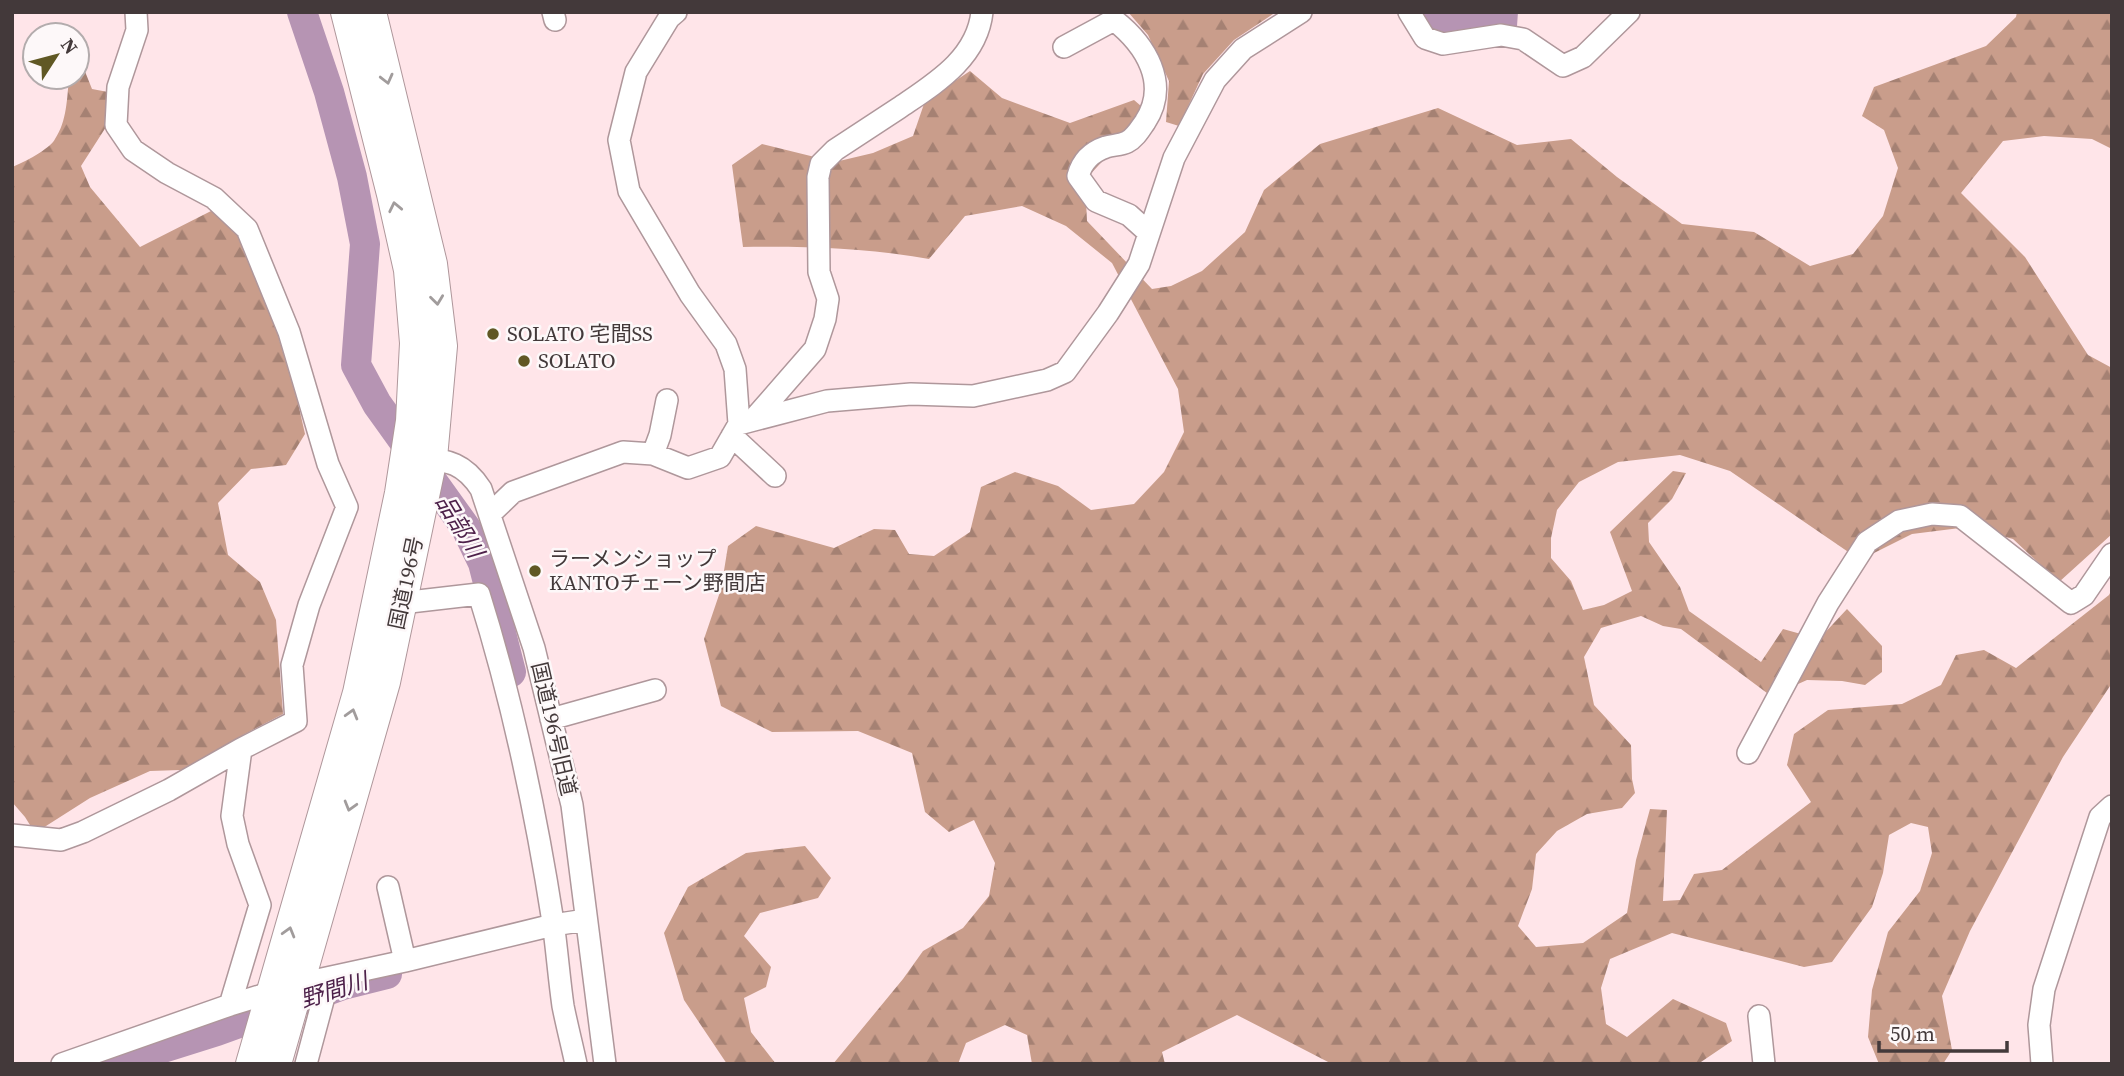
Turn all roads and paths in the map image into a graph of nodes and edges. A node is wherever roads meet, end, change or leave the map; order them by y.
1 (136, 12) edge
2 (346, 12) edge
3 (371, 12) edge
4 (676, 12) edge
5 (982, 12) edge
6 (1301, 12) edge
7 (1409, 12) edge
8 (1629, 12) edge
9 (1064, 47) dead end
10 (1149, 233) junction
11 (667, 400) dead end
12 (741, 427) junction
13 (653, 454) junction
14 (422, 460) junction
15 (775, 475) dead end
16 (490, 514) junction
17 (2112, 554) edge
18 (401, 603) junction
19 (655, 690) dead end
20 (551, 719) junction
21 (241, 749) junction
22 (1748, 753) dead end
23 (2112, 806) edge
24 (12, 835) edge
25 (388, 887) dead end
26 (586, 920) junction
27 (553, 925) junction
28 (405, 961) junction
29 (329, 978) junction
30 (286, 995) junction
31 (230, 1005) junction
32 (1759, 1016) dead end
33 (62, 1064) edge
34 (251, 1064) edge
35 (276, 1064) edge
36 (306, 1064) edge
37 (576, 1064) edge
38 (605, 1064) edge
39 (1764, 1064) edge
40 (2042, 1064) edge

1 - 21 street
14 -> 2 highway, 国道196号
3 -> 14 highway, 国道196号
4 - 12 street
5 - 12 street
6 - 10 street
7 - 8 street
9 - 10 street
10 - 12 street
11 - 13 street
12 - 13 street
12 - 15 street
13 - 16 street
14 - 16 street, 国道196号旧道
14 - 18 highway, 国道196号
30 -> 14 highway, 国道196号
16 - 20 street, 国道196号旧道
17 - 22 street
18 - 27 street
18 -> 30 highway, 国道196号
19 - 20 street
20 - 26 street, 国道196号旧道
21 - 24 street
21 - 31 street
23 - 40 street
25 - 28 street
26 - 27 street
26 - 38 street, 国道196号旧道
27 - 28 street
27 - 37 street
28 - 29 street
29 - 30 street
29 - 36 street
30 - 31 street
30 - 34 highway, 国道196号
30 - 35 highway, 国道196号
31 - 33 street
32 - 39 street

